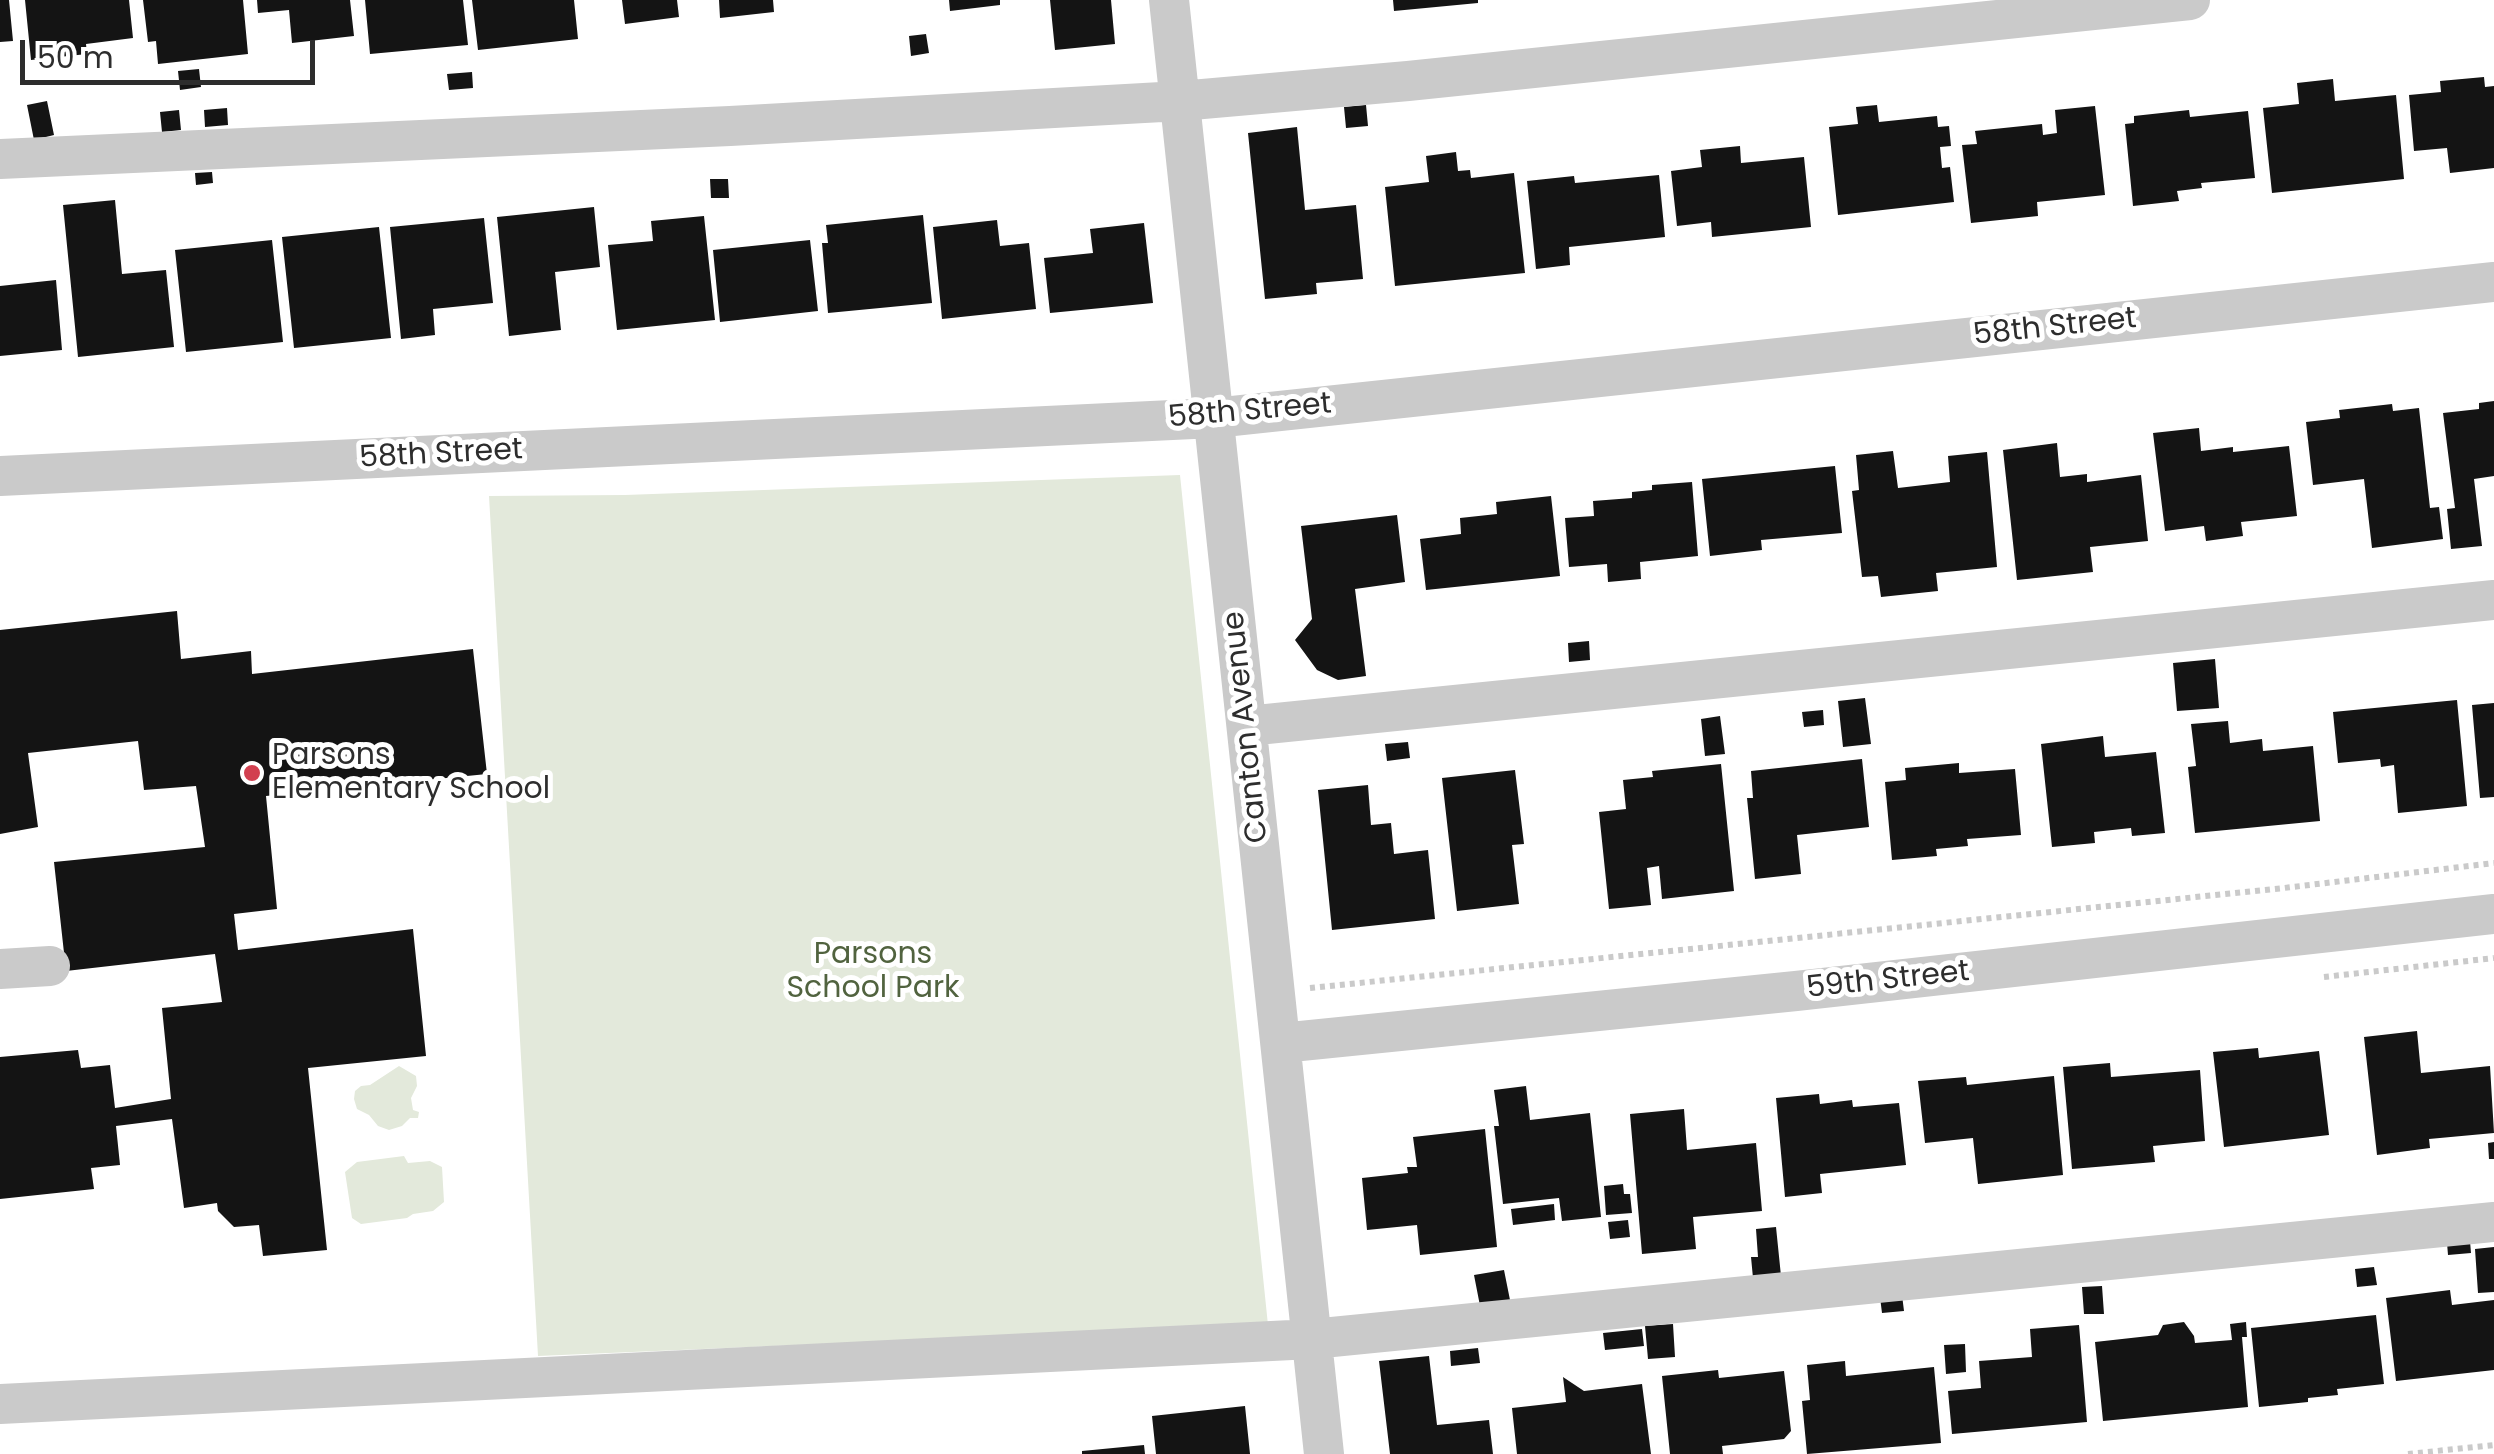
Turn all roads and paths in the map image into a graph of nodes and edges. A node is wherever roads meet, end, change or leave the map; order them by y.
1 (1169, 0) edge
2 (2190, 0) edge
3 (1180, 102) junction
4 (0, 160) edge
5 (2494, 282) edge
6 (1214, 418) junction
7 (0, 476) edge
8 (2494, 600) edge
9 (1247, 726) junction
10 (2494, 862) edge
11 (2494, 914) edge
12 (50, 966) dead end
13 (0, 969) edge
14 (1276, 991) junction
15 (1281, 1044) junction
16 (2494, 1222) edge
17 (1312, 1339) junction
18 (0, 1404) edge
19 (2494, 1445) edge
20 (1324, 1454) edge
21 (2408, 1454) edge

1 - 3 street, Canton Avenue
2 - 3 street
3 - 4 street
3 - 6 street, Canton Avenue
5 - 6 street, 58th Street
6 - 7 street, 58th Street
6 - 9 street, Canton Avenue
8 - 9 street
9 - 14 street, Canton Avenue
10 - 14 path
11 - 15 street, 59th Street
12 - 13 street
14 - 15 street, Canton Avenue
15 - 17 street, Canton Avenue
16 - 17 street
17 - 18 street
17 - 20 street, Canton Avenue
19 - 21 path

